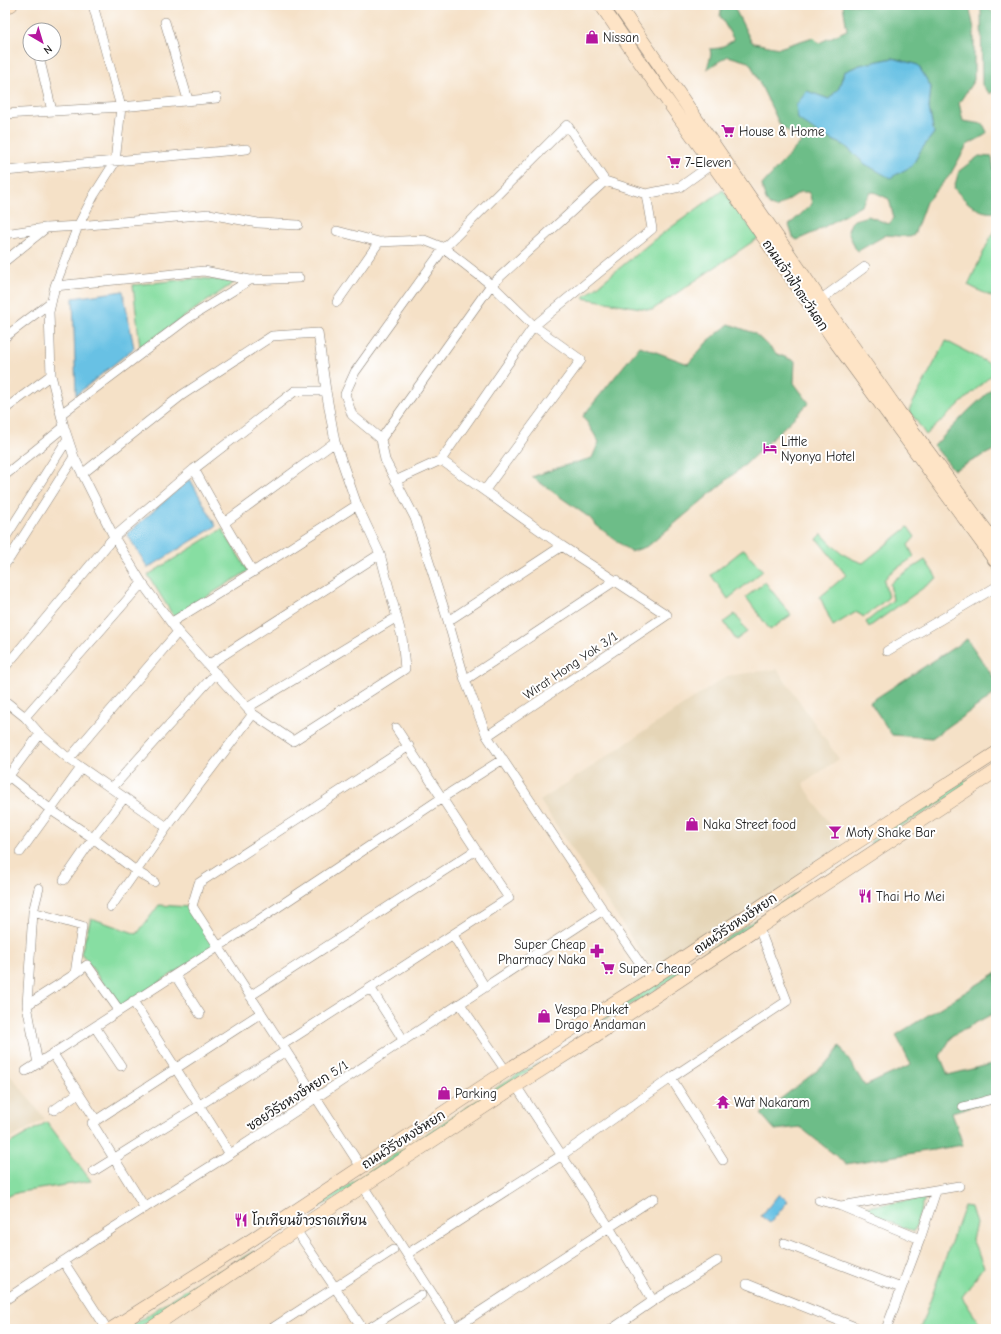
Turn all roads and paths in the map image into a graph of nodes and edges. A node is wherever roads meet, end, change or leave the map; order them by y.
1 (11, 5) edge
2 (93, 5) edge
3 (601, 5) edge
4 (618, 5) edge
5 (5, 7) edge
6 (165, 22) dead end
7 (40, 62) edge
8 (217, 98) dead end
9 (188, 100) junction
10 (121, 107) junction
11 (52, 111) junction
12 (5, 114) edge
13 (247, 149) dead end
14 (115, 162) junction
15 (712, 164) junction
16 (5, 172) edge
17 (605, 181) junction
18 (646, 194) junction
19 (298, 225) dead end
20 (78, 226) junction
21 (46, 228) junction
22 (337, 231) dead end
23 (5, 234) edge
24 (379, 242) junction
25 (444, 248) junction
26 (5, 261) edge
27 (865, 267) dead end
28 (299, 278) dead end
29 (250, 280) junction
30 (492, 285) junction
31 (55, 286) junction
32 (820, 300) junction
33 (51, 302) junction
34 (337, 302) dead end
35 (534, 326) junction
36 (5, 337) edge
37 (51, 375) junction
38 (326, 391) junction
39 (5, 409) edge
40 (61, 414) junction
41 (64, 427) junction
42 (381, 439) junction
43 (67, 440) junction
44 (335, 442) junction
45 (74, 457) junction
46 (441, 460) junction
47 (194, 469) junction
48 (5, 474) edge
49 (82, 474) junction
50 (395, 481) junction
51 (485, 490) junction
52 (357, 505) junction
53 (224, 523) junction
54 (114, 537) junction
55 (5, 538) edge
56 (996, 544) edge
57 (562, 546) junction
58 (380, 554) junction
59 (996, 562) edge
60 (5, 564) edge
61 (253, 572) junction
62 (616, 580) junction
63 (142, 583) junction
64 (996, 586) edge
65 (397, 617) junction
66 (448, 621) junction
67 (172, 622) junction
68 (178, 632) junction
69 (887, 651) dead end
70 (208, 665) junction
71 (5, 667) edge
72 (216, 673) junction
73 (465, 680) junction
74 (5, 701) edge
75 (250, 711) junction
76 (25, 717) junction
77 (396, 728) dead end
78 (40, 734) junction
79 (487, 736) junction
80 (409, 746) junction
81 (996, 753) edge
82 (69, 759) junction
83 (503, 759) junction
84 (82, 768) junction
85 (996, 771) edge
86 (6, 777) edge
87 (112, 788) junction
88 (124, 798) junction
89 (442, 798) junction
90 (51, 810) junction
91 (167, 826) junction
92 (92, 838) junction
93 (853, 845) junction
94 (476, 850) junction
95 (20, 852) dead end
96 (863, 859) junction
97 (136, 871) junction
98 (64, 880) dead end
99 (154, 882) dead end
100 (39, 888) dead end
101 (111, 907) dead end
102 (603, 910) junction
103 (33, 912) junction
104 (758, 928) junction
105 (453, 935) junction
106 (218, 947) junction
107 (75, 974) junction
108 (175, 975) junction
109 (651, 979) junction
110 (371, 988) junction
111 (485, 988) junction
112 (250, 996) junction
113 (133, 1001) junction
114 (460, 1004) junction
115 (27, 1005) junction
116 (119, 1010) junction
117 (261, 1013) junction
118 (200, 1014) dead end
119 (585, 1021) junction
120 (95, 1027) junction
121 (595, 1036) junction
122 (404, 1041) junction
123 (284, 1048) junction
124 (53, 1054) junction
125 (38, 1064) junction
126 (121, 1066) dead end
127 (176, 1069) junction
128 (26, 1071) dead end
129 (506, 1071) junction
130 (671, 1078) junction
131 (516, 1086) junction
132 (78, 1093) junction
133 (315, 1098) junction
134 (996, 1098) edge
135 (199, 1105) junction
136 (962, 1106) dead end
137 (54, 1110) dead end
138 (96, 1120) junction
139 (230, 1154) junction
140 (562, 1155) junction
141 (113, 1159) junction
142 (723, 1160) dead end
143 (361, 1167) junction
144 (94, 1171) dead end
145 (363, 1186) junction
146 (958, 1186) dead end
147 (936, 1191) junction
148 (654, 1198) dead end
149 (818, 1200) dead end
150 (841, 1206) junction
151 (145, 1208) junction
152 (609, 1227) junction
153 (296, 1230) junction
154 (253, 1239) junction
155 (920, 1239) junction
156 (784, 1243) dead end
157 (393, 1250) dead end
158 (262, 1253) junction
159 (407, 1254) junction
160 (63, 1261) junction
161 (717, 1261) dead end
162 (747, 1284) dead end
163 (336, 1288) junction
164 (901, 1288) junction
165 (421, 1295) dead end
166 (5, 1300) edge
167 (653, 1301) junction
168 (107, 1329) edge
169 (111, 1329) edge
170 (150, 1329) edge
171 (271, 1329) edge
172 (363, 1329) edge
173 (368, 1329) edge
174 (455, 1329) edge
175 (612, 1329) edge
176 (860, 1329) edge
177 (886, 1329) edge

1 - 5 main road
2 - 10 street
3 - 15 main road, ถนนเจ้าฟ้าตะวันตก
4 - 32 main road, ถนนเจ้าฟ้าตะวันตก
6 - 9 street
7 - 11 street
8 - 9 street
9 - 10 street
10 - 11 street
10 - 14 street
11 - 12 street
13 - 14 street
14 - 16 street
14 - 20 street
15 - 18 street
15 - 59 main road, ถนนเจ้าฟ้าตะวันตก
17 - 18 street
17 - 25 street
17 - 30 street
18 - 35 street
19 - 20 street
20 - 21 street
20 - 31 street
21 - 23 street
21 - 26 street
22 - 24 street
24 - 25 street
24 - 34 street
25 - 30 street
25 - 42 street
27 - 32 street
28 - 29 street
29 - 31 street
29 - 40 street
30 - 35 street
30 - 42 street
31 - 33 street
32 - 56 main road, ถนนเจ้าฟ้าตะวันตก
33 - 36 street
33 - 37 street
35 - 46 street
35 - 51 street
37 - 39 street
37 - 40 street
38 - 44 street
38 - 47 street
38 - 49 street
40 - 41 street
41 - 43 street
41 - 48 street
42 - 50 street
43 - 45 street
43 - 55 street
44 - 52 street
44 - 53 street
45 - 49 street
45 - 60 street
46 - 50 street
46 - 51 street
47 - 53 street
47 - 54 street
49 - 54 street
50 - 66 street
51 - 57 street
52 - 58 street
52 - 61 street
53 - 61 street
54 - 63 street
54 - 71 street
57 - 62 street
57 - 66 street
58 - 65 street
58 - 70 street
61 - 67 street
62 - 73 street
62 - 79 street, Wirat Hong Yok 3/1
63 - 67 street
63 - 76 street
64 - 69 street
65 - 75 street
65 - 75 street
66 - 73 street
67 - 68 street
68 - 70 street
68 - 82 street
70 - 72 street
72 - 75 street
72 - 87 street
73 - 79 street
74 - 76 street
75 - 91 street
76 - 78 street
77 - 80 street
78 - 82 street
78 - 86 street
79 - 83 street
80 - 89 street
80 - 106 street
81 - 93 main road, ถนนวิรัชหงษ์หยก
82 - 84 street
83 - 89 street
83 - 102 street
84 - 87 street
84 - 90 street
85 - 96 main road, ถนนวิรัชหงษ์หยก
86 - 90 street
87 - 88 street
88 - 91 street
88 - 92 street
89 - 94 street
89 - 106 street
90 - 92 street
90 - 95 street
91 - 97 street
92 - 97 street
92 - 98 street
93 - 96 main road
93 - 109 main road, ถนนวิรัชหงษ์หยก
94 - 105 street
94 - 112 street
96 - 104 main road, ถนนวิรัชหงษ์หยก
97 - 99 street
97 - 101 street
100 - 103 street
102 - 109 street
102 - 111 street, ซอยวิรัชหงษ์หยก 5/1
103 - 107 street
103 - 115 street
104 - 121 main road, ถนนวิรัชหงษ์หยก
104 - 130 street
105 - 110 street
105 - 111 street
106 - 108 street
106 - 112 street
107 - 115 street
107 - 116 street
108 - 113 street
108 - 118 street
109 - 119 main road, ถนนวิรัชหงษ์หยก
110 - 122 street
110 - 123 street
111 - 114 street, ซอยวิรัชหงษ์หยก 5/1
112 - 117 street
113 - 116 street
113 - 127 street
114 - 122 street, ซอยวิรัชหงษ์หยก 5/1
114 - 129 street
115 - 125 street
116 - 120 street
117 - 123 street
117 - 127 street
119 - 121 main road
119 - 129 main road, ถนนวิรัชหงษ์หยก
120 - 124 street
120 - 126 street
121 - 131 main road, ถนนวิรัชหงษ์หยก
122 - 133 street, ซอยวิรัชหงษ์หยก 5/1
123 - 133 street
123 - 135 street
124 - 125 street
124 - 132 street
125 - 128 street
127 - 135 street
127 - 138 street
129 - 143 main road, ถนนวิรัชหงษ์หยก
130 - 140 street
130 - 142 street
131 - 140 street
131 - 145 main road, ถนนวิรัชหงษ์หยก
132 - 137 street
132 - 138 street
133 - 139 street, ซอยวิรัชหงษ์หยก 5/1
133 - 143 street
134 - 136 street
135 - 139 street
135 - 141 street
138 - 141 street
139 - 151 street, ซอยวิรัชหงษ์หยก 5/1
140 - 152 street
140 - 159 street
141 - 144 street
141 - 151 street
143 - 154 main road, ถนนวิรัชหงษ์หยก
145 - 153 main road, ถนนวิรัชหงษ์หยก
145 - 159 street
146 - 147 street
147 - 150 street
147 - 155 street
148 - 152 street
149 - 150 street
150 - 155 street
151 - 160 street, ซอยวิรัชหงษ์หยก 5/1
152 - 167 street
152 - 174 street
153 - 158 main road, ถนนวิรัชหงษ์หยก
153 - 163 street
154 - 158 main road
154 - 169 main road, ถนนวิรัชหงษ์หยก
155 - 164 street
156 - 164 street
157 - 163 street
158 - 170 main road, ถนนวิรัชหงษ์หยก
159 - 174 street
160 - 166 street, ซอยวิรัชหงษ์หยก 5/1
160 - 168 street
161 - 167 street
162 - 176 street
163 - 171 street
163 - 172 street
164 - 177 street
165 - 173 street
167 - 175 street

